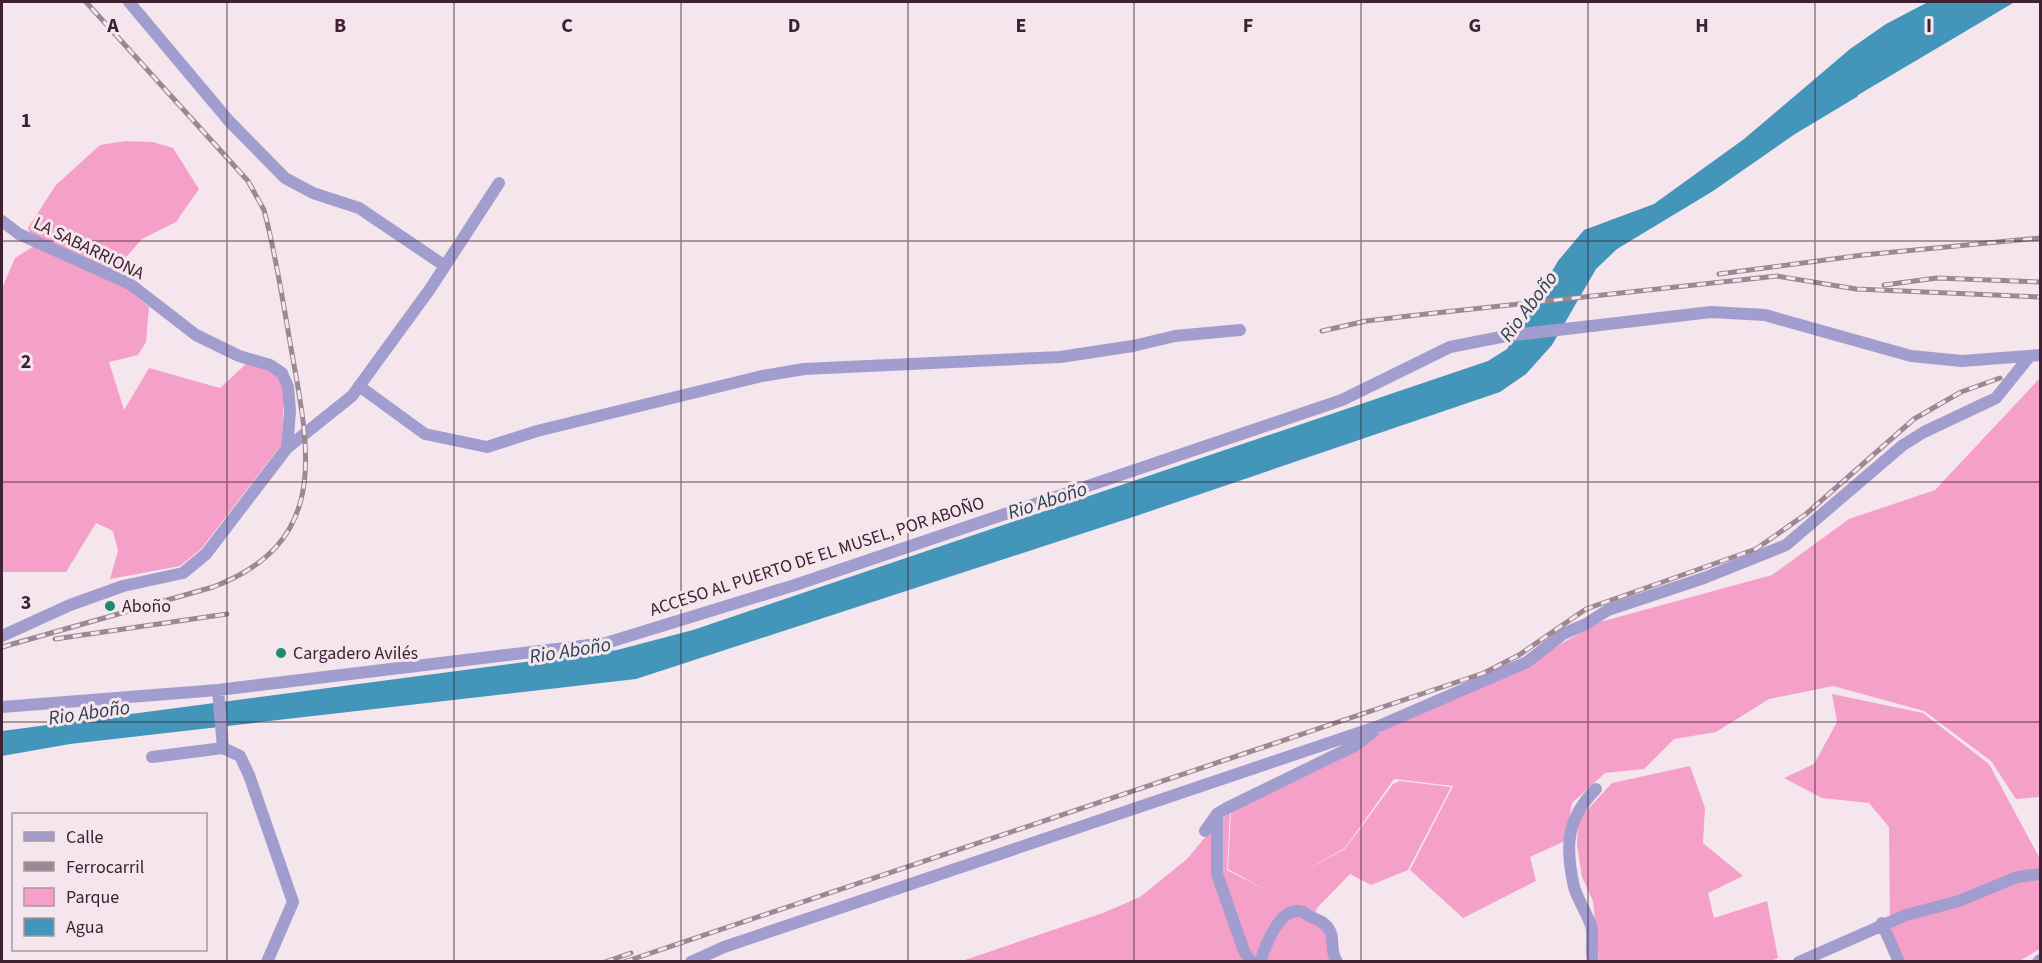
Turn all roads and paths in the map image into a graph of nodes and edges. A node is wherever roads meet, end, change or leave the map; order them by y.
1 (129, 2) edge
2 (499, 183) dead end
3 (2, 221) edge
4 (445, 266) junction
5 (1240, 330) dead end
6 (2035, 356) edge
7 (359, 386) junction
8 (287, 448) junction
9 (2, 636) edge
10 (218, 693) junction
11 (2, 707) edge
12 (1379, 726) junction
13 (223, 748) junction
14 (152, 757) dead end
15 (1596, 789) dead end
16 (1218, 814) junction
17 (1205, 831) dead end
18 (2040, 874) edge
19 (1882, 923) junction
20 (267, 962) edge
21 (691, 962) edge
22 (1251, 962) edge
23 (1260, 962) edge
24 (1337, 962) edge
25 (1593, 962) edge
26 (1799, 962) edge
27 (1899, 962) edge

1 - 4 street
2 - 4 street
3 - 8 street, LA SABARRIONA
4 - 7 street
5 - 7 street
6 - 10 street, ACCESO AL PUERTO DE EL MUSEL, POR ABOÑO
6 - 12 street
7 - 8 street
8 - 9 street
10 - 11 street, ACCESO AL PUERTO DE EL MUSEL, POR ABOÑO
10 - 13 street
12 - 16 street
12 - 21 street
13 - 14 street
13 - 20 street
15 - 25 street
16 - 17 street
16 - 22 street
18 - 19 street
19 - 26 street
19 - 27 street
23 - 24 street

